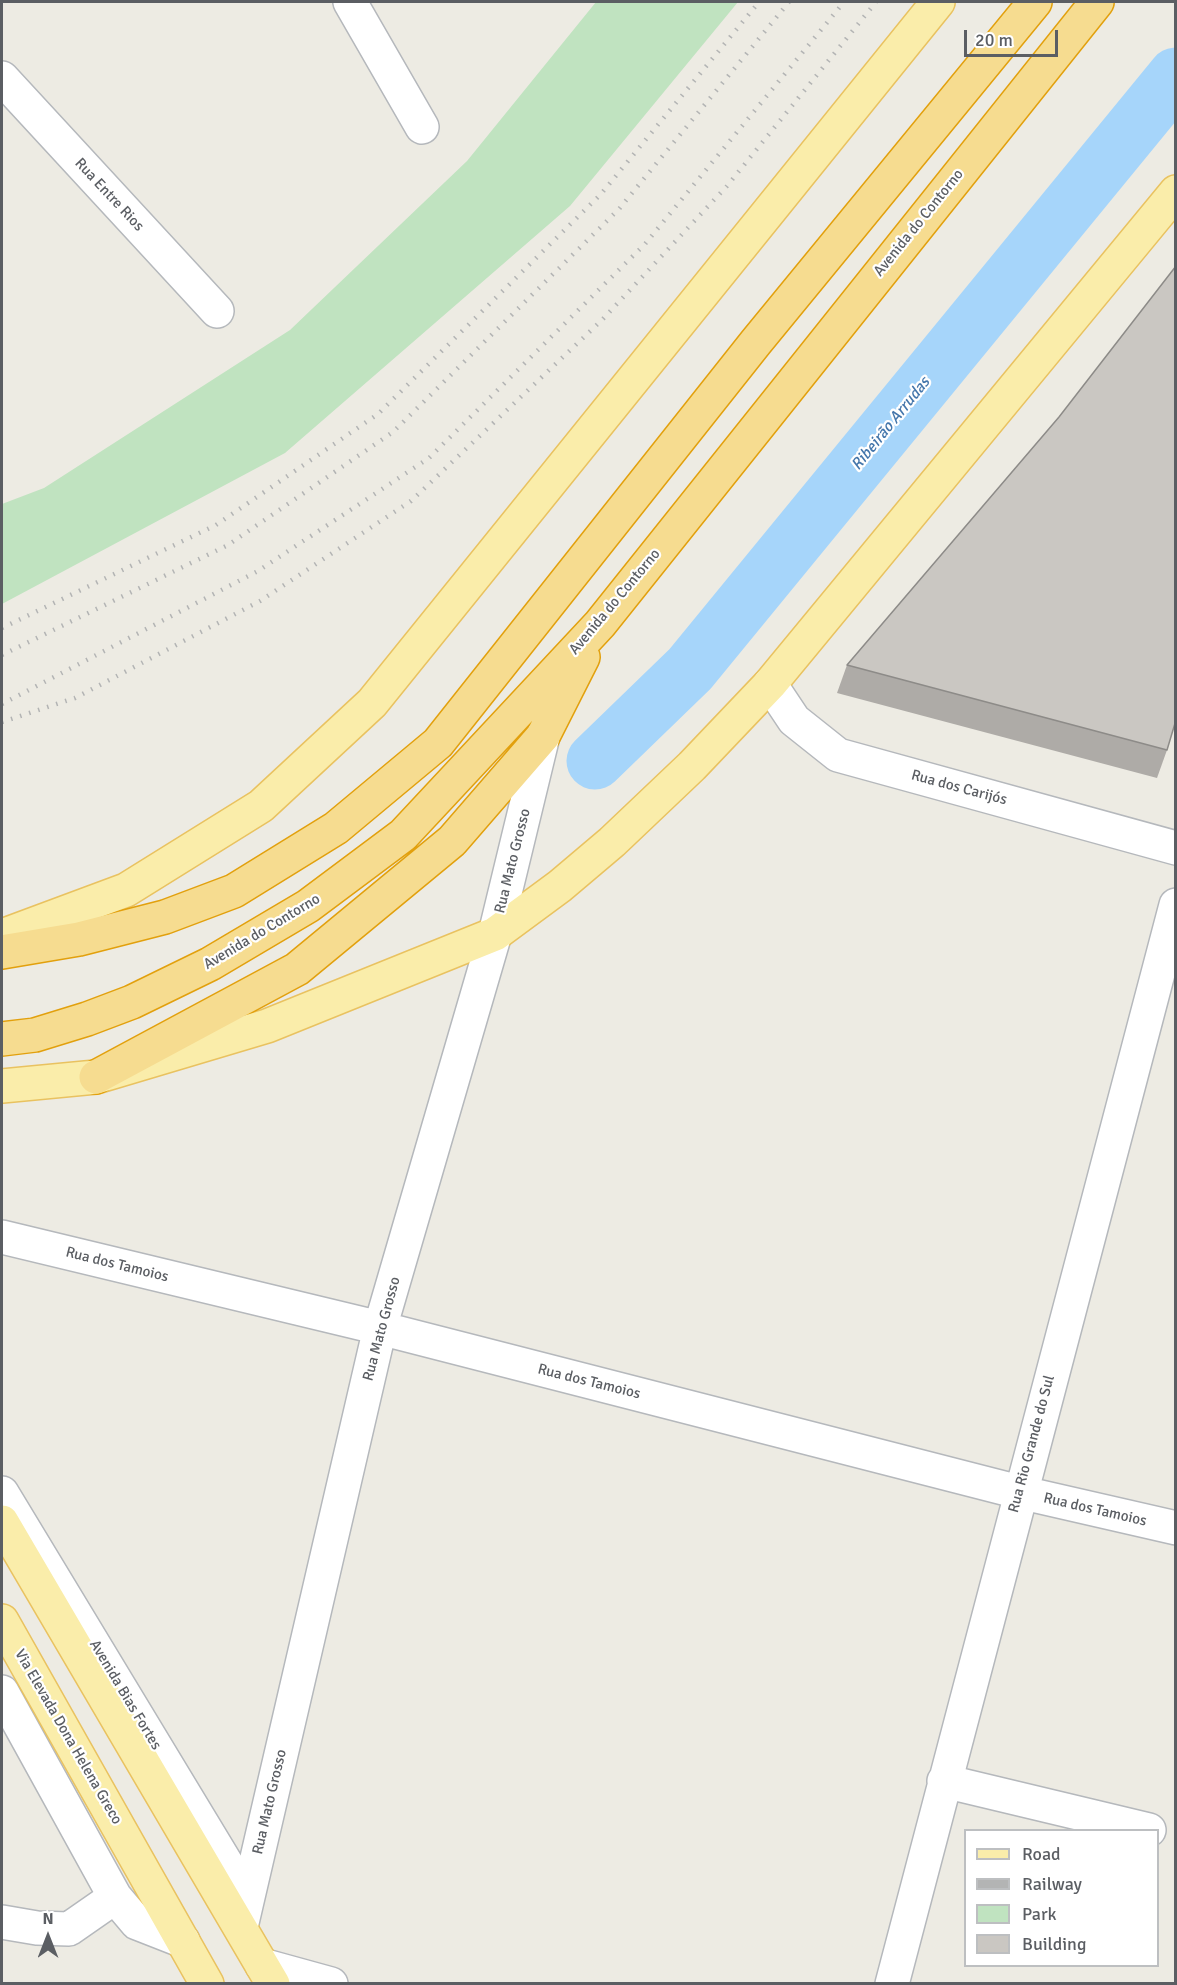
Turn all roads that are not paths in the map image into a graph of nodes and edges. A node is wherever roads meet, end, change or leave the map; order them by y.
1 (350, 2) edge
2 (938, 2) edge
3 (1035, 2) edge
4 (1097, 2) edge
5 (2, 78) edge
6 (422, 127) dead end
7 (1176, 192) edge
8 (217, 311) dead end
9 (600, 624) junction
10 (770, 684) junction
11 (543, 736) junction
12 (1176, 848) edge
13 (1176, 905) edge
14 (495, 934) junction
15 (2, 936) edge
16 (2, 952) edge
17 (2, 1039) edge
18 (96, 1077) junction
19 (2, 1086) edge
20 (2, 1236) edge
21 (380, 1328) junction
22 (1019, 1492) junction
23 (2, 1493) edge
24 (2, 1522) edge
25 (1176, 1528) edge
26 (2, 1621) edge
27 (2, 1692) edge
28 (944, 1781) junction
29 (1144, 1829) edge
30 (114, 1897) junction
31 (234, 1915) junction
32 (2, 1922) edge
33 (183, 1941) junction
34 (267, 1974) edge
35 (207, 1983) edge
36 (331, 1983) edge
37 (892, 1983) edge

1 - 6 street
2 - 15 main road
3 - 16 highway
4 - 9 highway, Avenida do Contorno
5 - 8 street, Rua Entre Rios
7 - 10 main road
9 - 11 highway
9 - 17 highway, Avenida do Contorno
10 - 12 street, Rua dos Carijós
10 - 14 main road
11 - 14 street, Rua Mato Grosso
11 - 18 highway
13 - 22 street, Rua Rio Grande do Sul
14 - 18 main road
14 - 21 street, Rua Mato Grosso
18 - 19 main road
20 - 21 street, Rua dos Tamoios
21 - 22 street, Rua dos Tamoios
21 - 31 street, Rua Mato Grosso
22 - 25 street, Rua dos Tamoios
22 - 28 street, Rua Rio Grande do Sul
23 - 31 street, Avenida Bias Fortes
24 - 31 main road, Avenida Bias Fortes
26 - 33 main road, Via Elevada Dona Helena Greco
27 - 30 street
28 - 29 street
28 - 37 street, Rua Rio Grande do Sul
30 - 32 street
30 - 33 street
31 - 34 main road, Avenida Bias Fortes
33 - 35 main road
34 - 36 street

